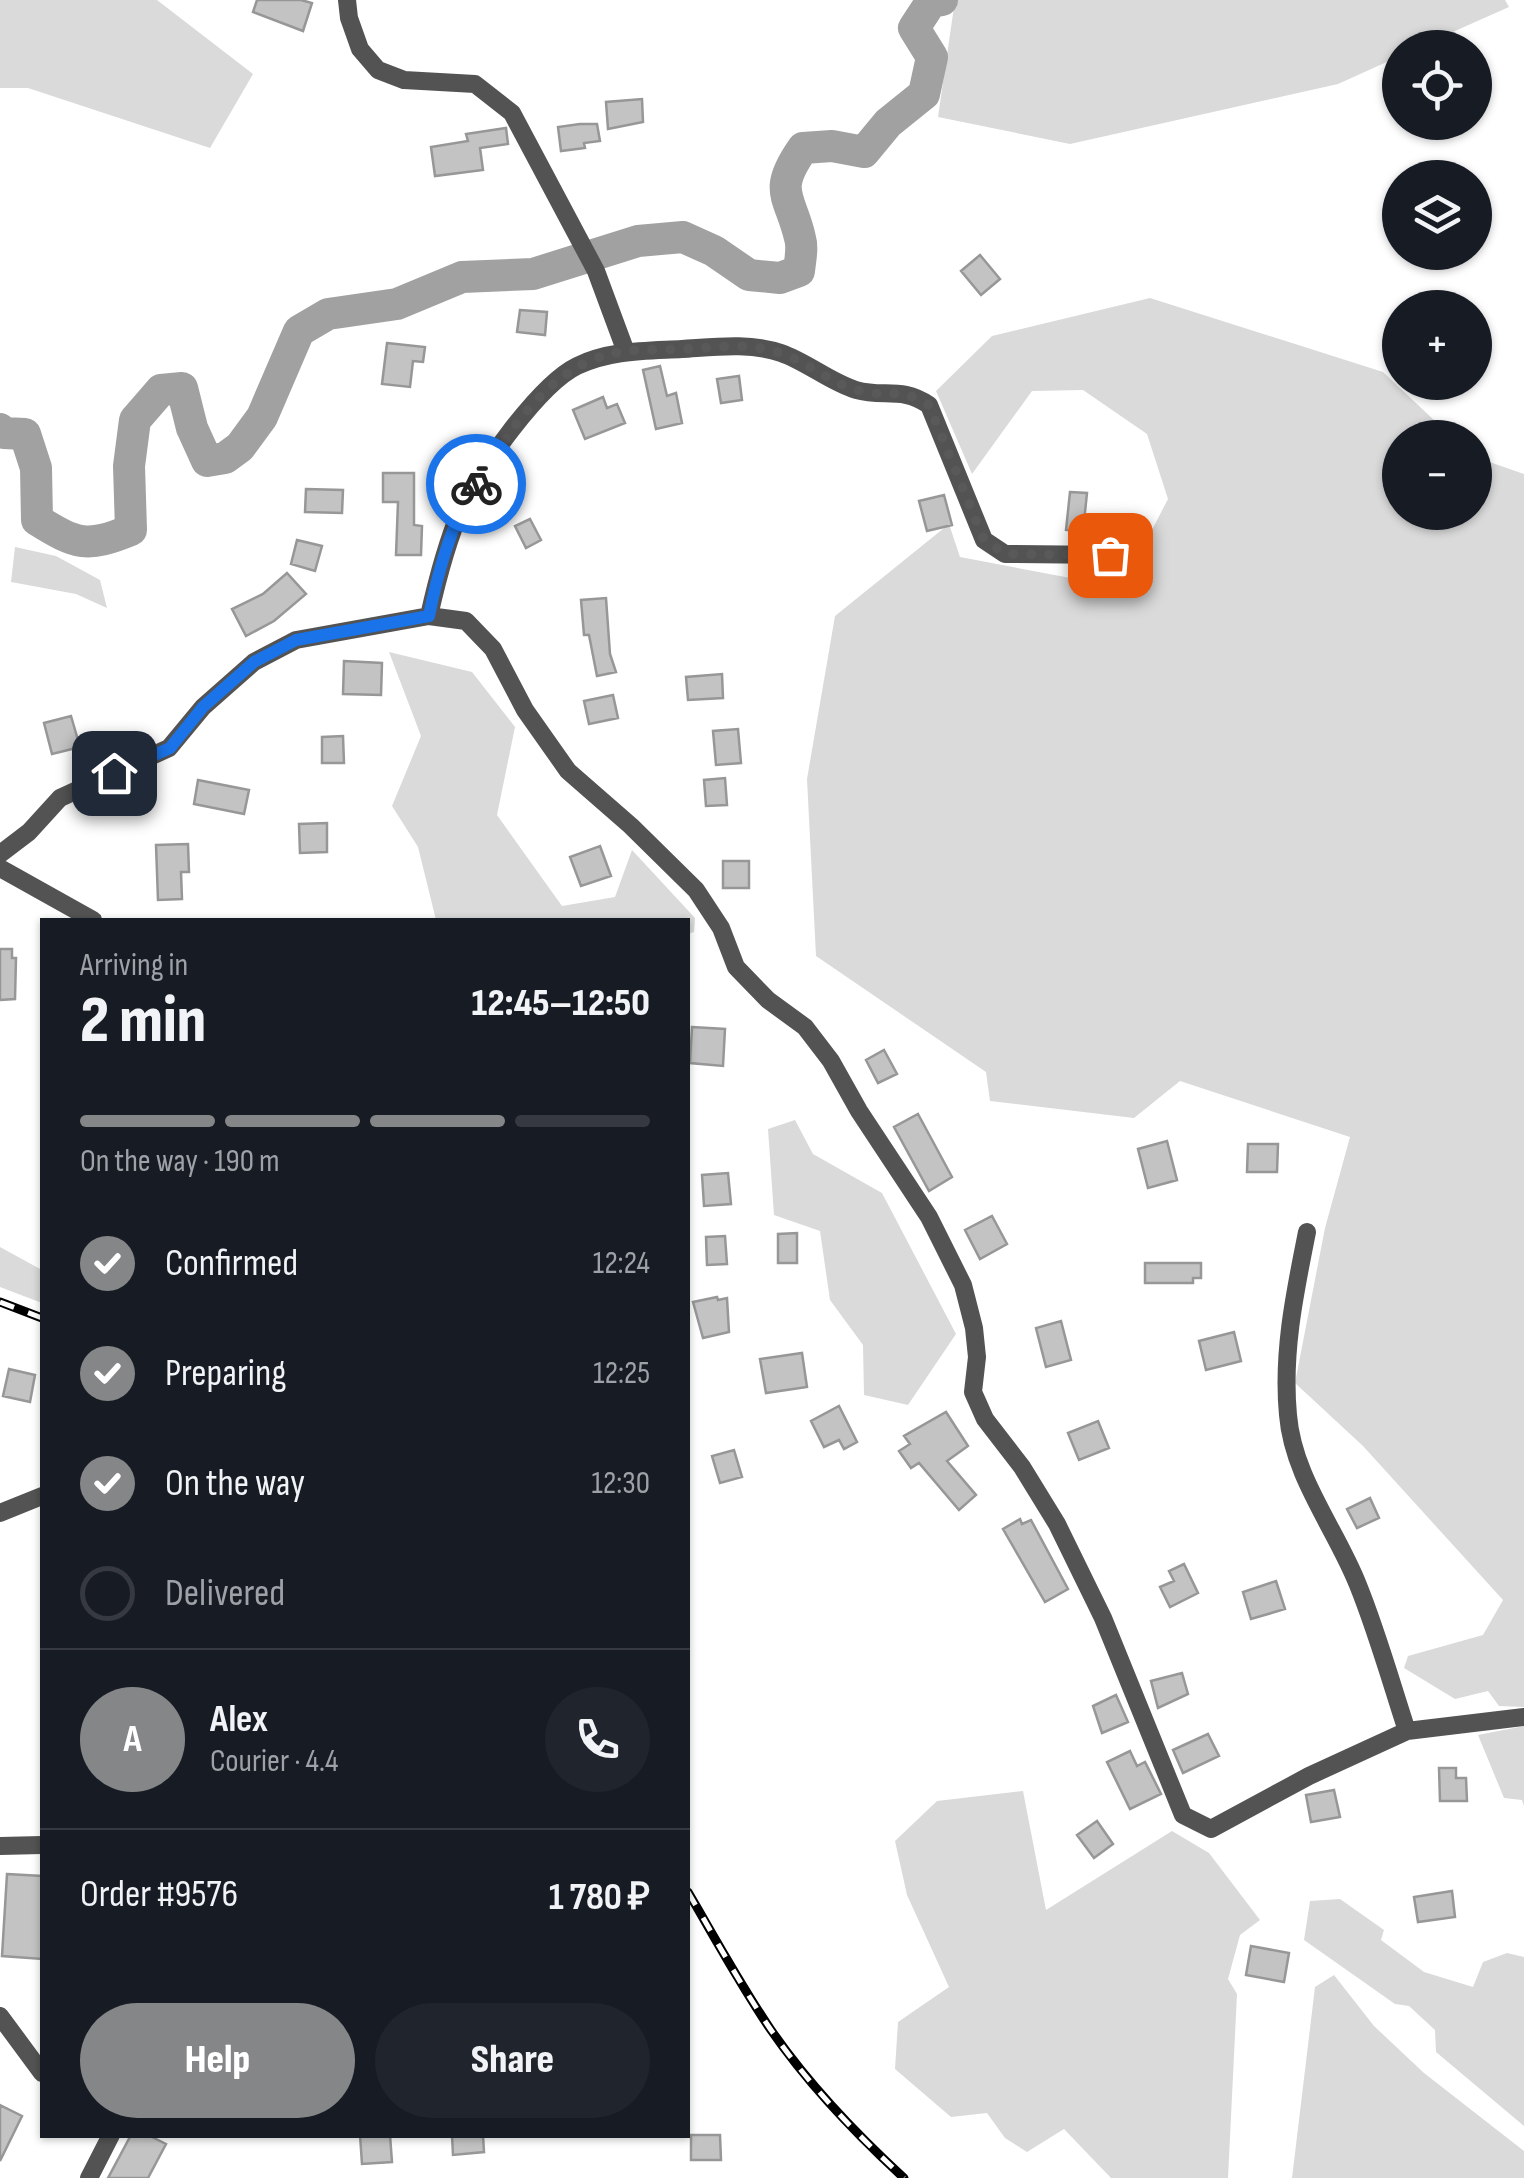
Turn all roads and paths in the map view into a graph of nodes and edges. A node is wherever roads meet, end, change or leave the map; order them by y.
1 (347, 0) edge
2 (626, 352) junction
3 (1110, 555) dead end
4 (429, 616) junction
5 (0, 854) edge
6 (0, 868) edge
7 (90, 918) edge
8 (1307, 1232) dead end
9 (40, 1497) edge
10 (0, 1513) edge
11 (1524, 1717) edge
12 (1407, 1731) junction
13 (0, 1846) edge
14 (40, 1846) edge
15 (0, 2016) edge
16 (40, 2070) edge
17 (109, 2138) edge
18 (89, 2178) edge

1 - 2 street
2 - 3 street
2 - 4 street
4 - 5 street
4 - 12 street
6 - 7 street
8 - 12 street
9 - 10 street
11 - 12 street
13 - 14 street
15 - 16 street
17 - 18 street

